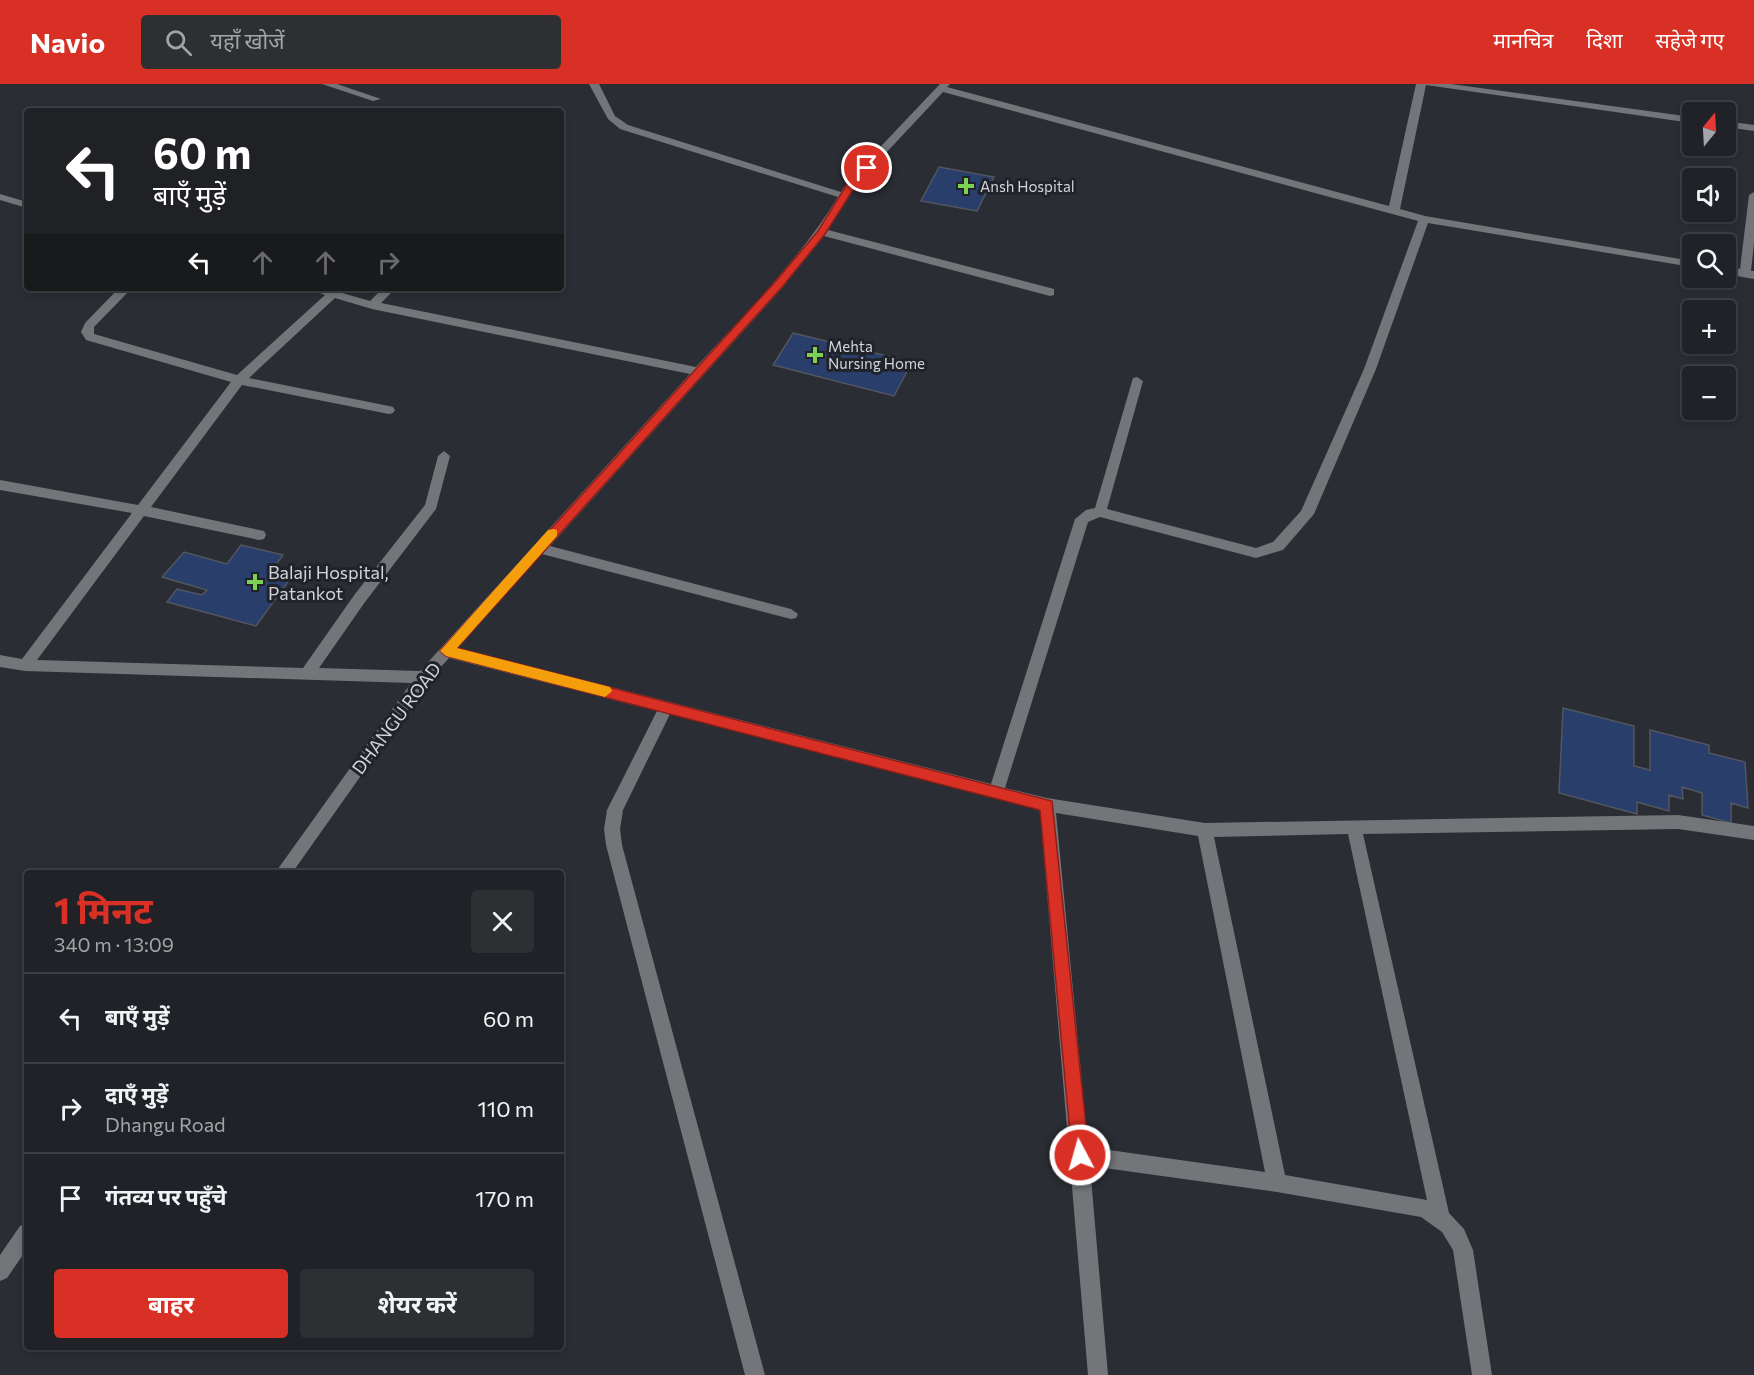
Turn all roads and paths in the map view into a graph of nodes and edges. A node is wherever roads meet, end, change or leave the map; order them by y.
1 (327, 84) edge
2 (594, 84) edge
3 (1421, 84) edge
4 (1430, 84) edge
5 (943, 86) edge
6 (376, 99) dead end
7 (1682, 119) edge
8 (1736, 126) edge
9 (1754, 128) edge
10 (1754, 195) edge
11 (844, 196) junction
12 (0, 197) edge
13 (24, 204) edge
14 (1394, 210) junction
15 (1424, 219) junction
16 (822, 232) junction
17 (1682, 262) edge
18 (1750, 274) edge
19 (123, 291) edge
20 (322, 291) edge
21 (387, 291) edge
22 (1050, 292) dead end
23 (333, 294) junction
24 (372, 305) junction
25 (699, 372) junction
26 (239, 380) junction
27 (1137, 381) dead end
28 (389, 410) dead end
29 (444, 456) dead end
30 (0, 485) edge
31 (141, 510) junction
32 (1100, 512) junction
33 (260, 535) dead end
34 (539, 548) junction
35 (791, 614) dead end
36 (446, 651) junction
37 (0, 661) edge
38 (26, 665) junction
39 (307, 673) junction
40 (423, 677) junction
41 (666, 707) junction
42 (996, 791) junction
43 (1047, 805) junction
44 (1354, 828) junction
45 (1205, 830) junction
46 (1754, 833) edge
47 (285, 870) edge
48 (1080, 1155) junction
49 (1277, 1183) junction
50 (1440, 1217) junction
51 (24, 1237) edge
52 (0, 1271) edge
53 (754, 1375) edge
54 (1098, 1375) edge
55 (1482, 1375) edge

1 - 6 street
2 - 11 street
3 - 14 street
4 - 7 street
5 - 11 street, DHANGU ROAD
5 - 14 street
8 - 9 street
10 - 18 street
11 - 16 street, DHANGU ROAD
12 - 13 street
14 - 15 street
15 - 17 street
15 - 32 street
16 - 22 street
16 - 25 street, DHANGU ROAD
19 - 26 street
20 - 23 street
21 - 24 street
23 - 24 street
23 - 26 street
24 - 25 street
25 - 34 street, DHANGU ROAD
26 - 28 street
26 - 31 street
27 - 32 street
29 - 39 street
30 - 31 street
31 - 33 street
31 - 38 street
32 - 42 street
34 - 35 street
34 - 36 street, DHANGU ROAD
36 - 40 street, DHANGU ROAD
36 - 41 street
37 - 38 street
38 - 39 street
39 - 40 street
40 - 47 street, DHANGU ROAD
41 - 42 street
41 - 53 street
42 - 43 street
43 - 45 street
43 - 48 street
44 - 45 street
44 - 46 street
44 - 50 street
45 - 49 street
48 - 49 street
48 - 54 street
49 - 50 street
50 - 55 street
51 - 52 street

